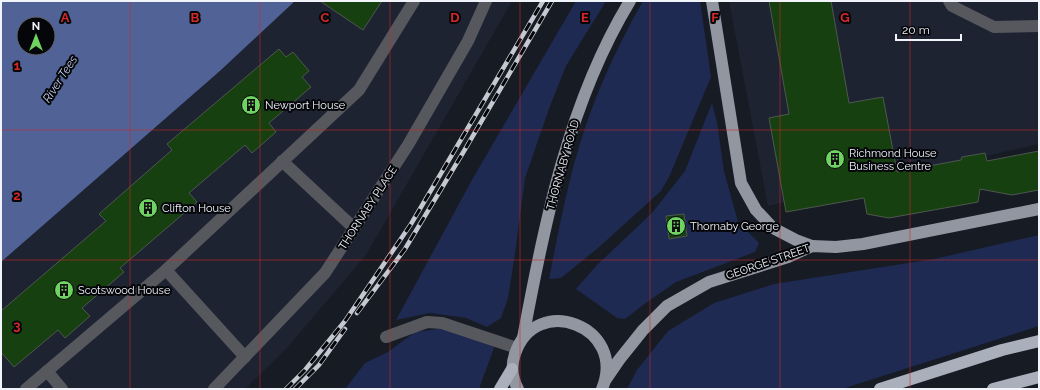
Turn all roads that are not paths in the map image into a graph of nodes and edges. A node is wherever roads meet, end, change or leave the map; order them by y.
1 (414, 1) edge
2 (486, 1) edge
3 (630, 1) edge
4 (712, 1) edge
5 (949, 1) edge
6 (1039, 26) edge
7 (282, 161) junction
8 (1039, 209) edge
9 (354, 228) junction
10 (812, 246) junction
11 (166, 270) junction
12 (386, 337) dead end
13 (1039, 341) edge
14 (520, 343) junction
15 (245, 357) junction
16 (512, 369) junction
17 (47, 371) junction
18 (1039, 376) edge
19 (604, 384) edge
20 (26, 389) edge
21 (62, 389) edge
22 (214, 389) edge
23 (500, 389) edge
24 (518, 389) edge
25 (880, 389) edge
26 (993, 389) edge

1 - 7 street
2 - 9 street, THORNABY PLACE
3 - 14 main road, THORNABY ROAD
4 - 10 main road
5 - 6 street
7 - 9 street
7 - 11 street
8 - 10 main road, GEORGE STREET
9 - 15 street, THORNABY PLACE
10 - 19 main road, GEORGE STREET
11 - 15 street
11 - 17 street
12 - 14 street
13 - 25 highway
14 - 16 main road, THORNABY ROAD
14 - 19 main road
15 - 22 street, THORNABY PLACE
16 - 23 highway
16 - 24 main road
17 - 20 street
17 - 21 street
18 - 26 highway

